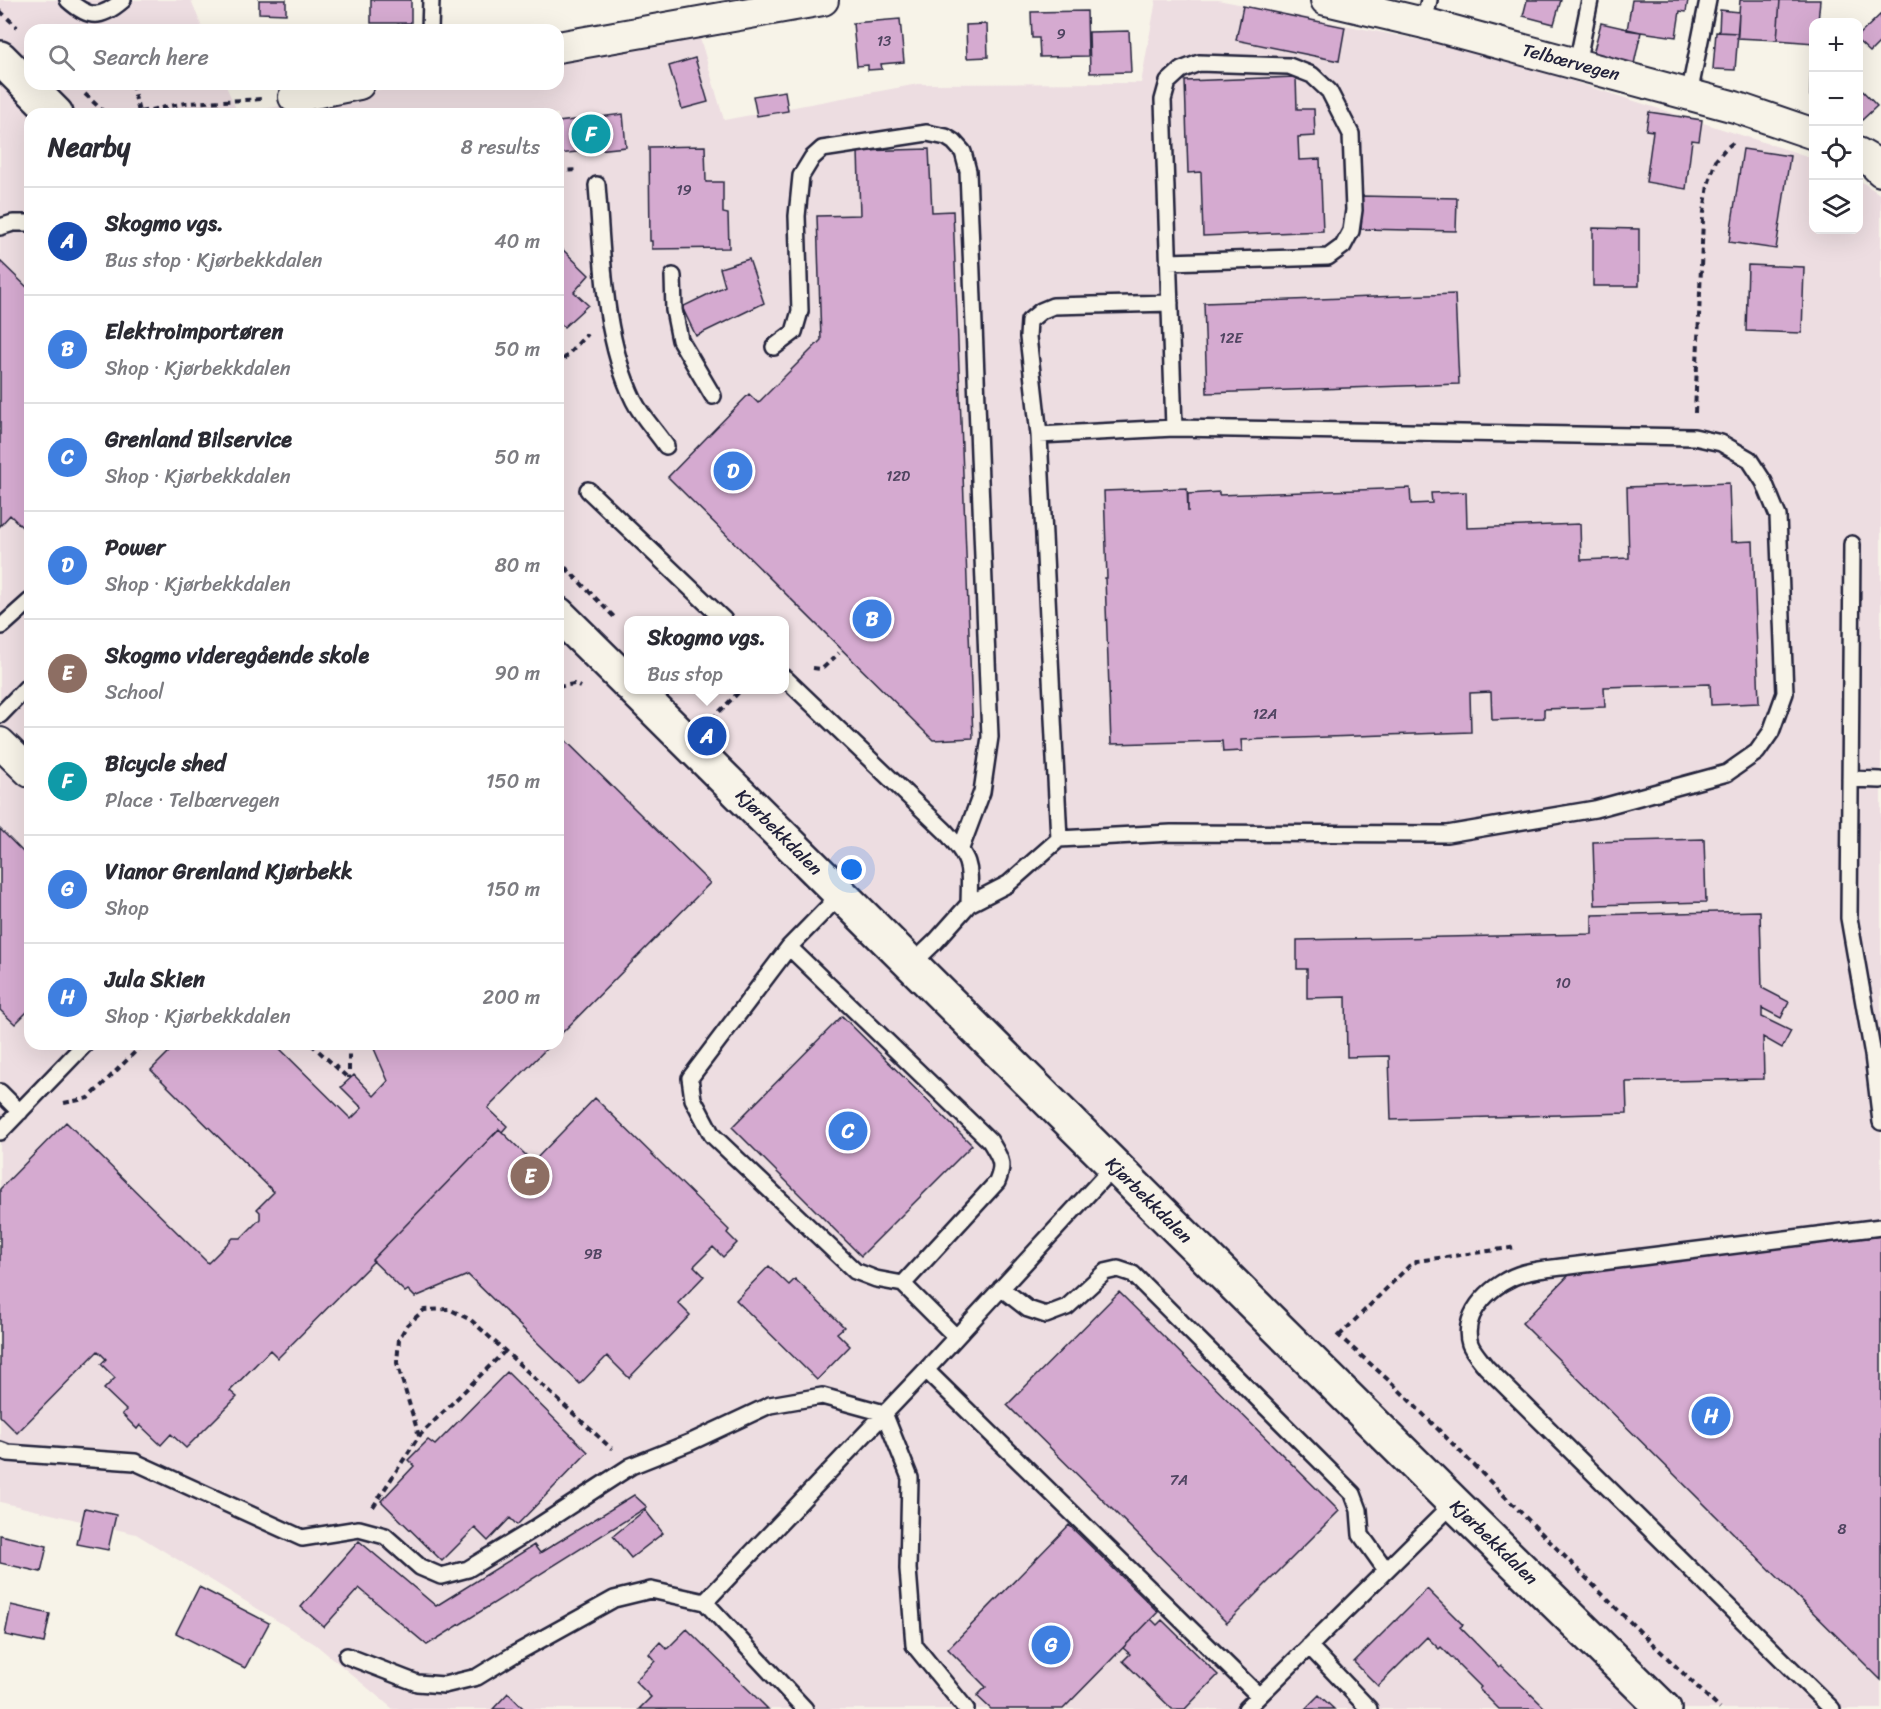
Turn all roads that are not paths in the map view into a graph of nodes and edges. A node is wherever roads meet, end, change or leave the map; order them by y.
1 (68, 0) edge
2 (123, 0) edge
3 (431, 0) edge
4 (823, 0) edge
5 (1326, 0) edge
6 (1590, 0) edge
7 (1708, 0) edge
8 (1426, 12) edge
9 (430, 24) edge
10 (564, 46) edge
11 (0, 58) edge
12 (1577, 63) junction
13 (24, 82) edge
14 (32, 90) edge
15 (328, 90) edge
16 (1689, 95) junction
17 (294, 97) road end
18 (50, 108) edge
19 (1809, 133) edge
20 (1863, 156) edge
21 (1881, 171) edge
22 (597, 185) dead end
23 (24, 223) edge
24 (0, 226) edge
25 (1168, 262) junction
26 (673, 276) dead end
27 (1170, 303) junction
28 (774, 347) dead end
29 (713, 396) dead end
30 (1174, 428) junction
31 (1039, 435) junction
32 (666, 446) dead end
33 (588, 490) dead end
34 (1852, 544) dead end
35 (24, 606) edge
36 (719, 616) edge
37 (564, 620) edge
38 (2, 626) dead end
39 (624, 679) edge
40 (789, 682) edge
41 (24, 690) edge
42 (639, 694) edge
43 (0, 716) edge
44 (0, 742) edge
45 (24, 766) edge
46 (1850, 779) junction
47 (1881, 780) edge
48 (1059, 839) junction
49 (961, 848) junction
50 (841, 894) junction
51 (969, 904) junction
52 (789, 947) junction
53 (911, 965) junction
54 (79, 1050) edge
55 (0, 1092) edge
56 (20, 1112) junction
57 (1881, 1122) edge
58 (0, 1132) edge
59 (1114, 1166) junction
60 (1881, 1227) edge
61 (903, 1284) junction
62 (1001, 1288) junction
63 (956, 1337) junction
64 (926, 1370) junction
65 (884, 1413) junction
66 (0, 1450) edge
67 (1454, 1503) junction
68 (1386, 1570) junction
69 (705, 1602) junction
70 (1309, 1646) junction
71 (347, 1656) dead end
72 (1259, 1696) junction
73 (805, 1709) edge
74 (966, 1709) edge
75 (1246, 1709) edge
76 (1369, 1709) edge
77 (1664, 1709) edge
78 (1832, 1709) edge

1 - 2 lane
3 - 9 lane
4 - 10 street
5 - 8 street, Telbærvegen
6 - 12 lane
7 - 16 lane
8 - 12 street, Telbærvegen
11 - 13 street
12 - 16 street, Telbærvegen
14 - 18 street
15 - 17 street
16 - 19 street, Telbærvegen
20 - 21 street
22 - 32 lane
23 - 24 lane
25 - 25 lane
25 - 27 lane
26 - 29 lane
27 - 30 lane
27 - 31 lane
28 - 49 lane
30 - 31 lane
30 - 48 lane
31 - 48 lane
33 - 36 lane
34 - 46 lane
35 - 38 lane
37 - 39 street
40 - 49 lane
41 - 43 lane
42 - 50 street, Kjørbekkdalen
44 - 45 street
46 - 47 lane
46 - 57 lane
48 - 51 lane
49 - 51 lane
50 - 52 lane
50 - 53 street, Kjørbekkdalen
51 - 53 lane
52 - 61 lane
52 - 61 lane
53 - 59 street, Kjørbekkdalen
54 - 56 lane
55 - 56 lane
56 - 58 lane
59 - 62 lane
59 - 67 street, Kjørbekkdalen
60 - 78 lane
61 - 63 lane
62 - 63 lane
62 - 68 lane
63 - 64 lane
64 - 65 lane
64 - 72 lane
65 - 66 lane
65 - 69 lane
65 - 74 lane
67 - 68 lane
67 - 77 street, Kjørbekkdalen
68 - 70 lane
69 - 71 lane
69 - 73 lane
70 - 72 lane
70 - 76 lane
72 - 75 lane

